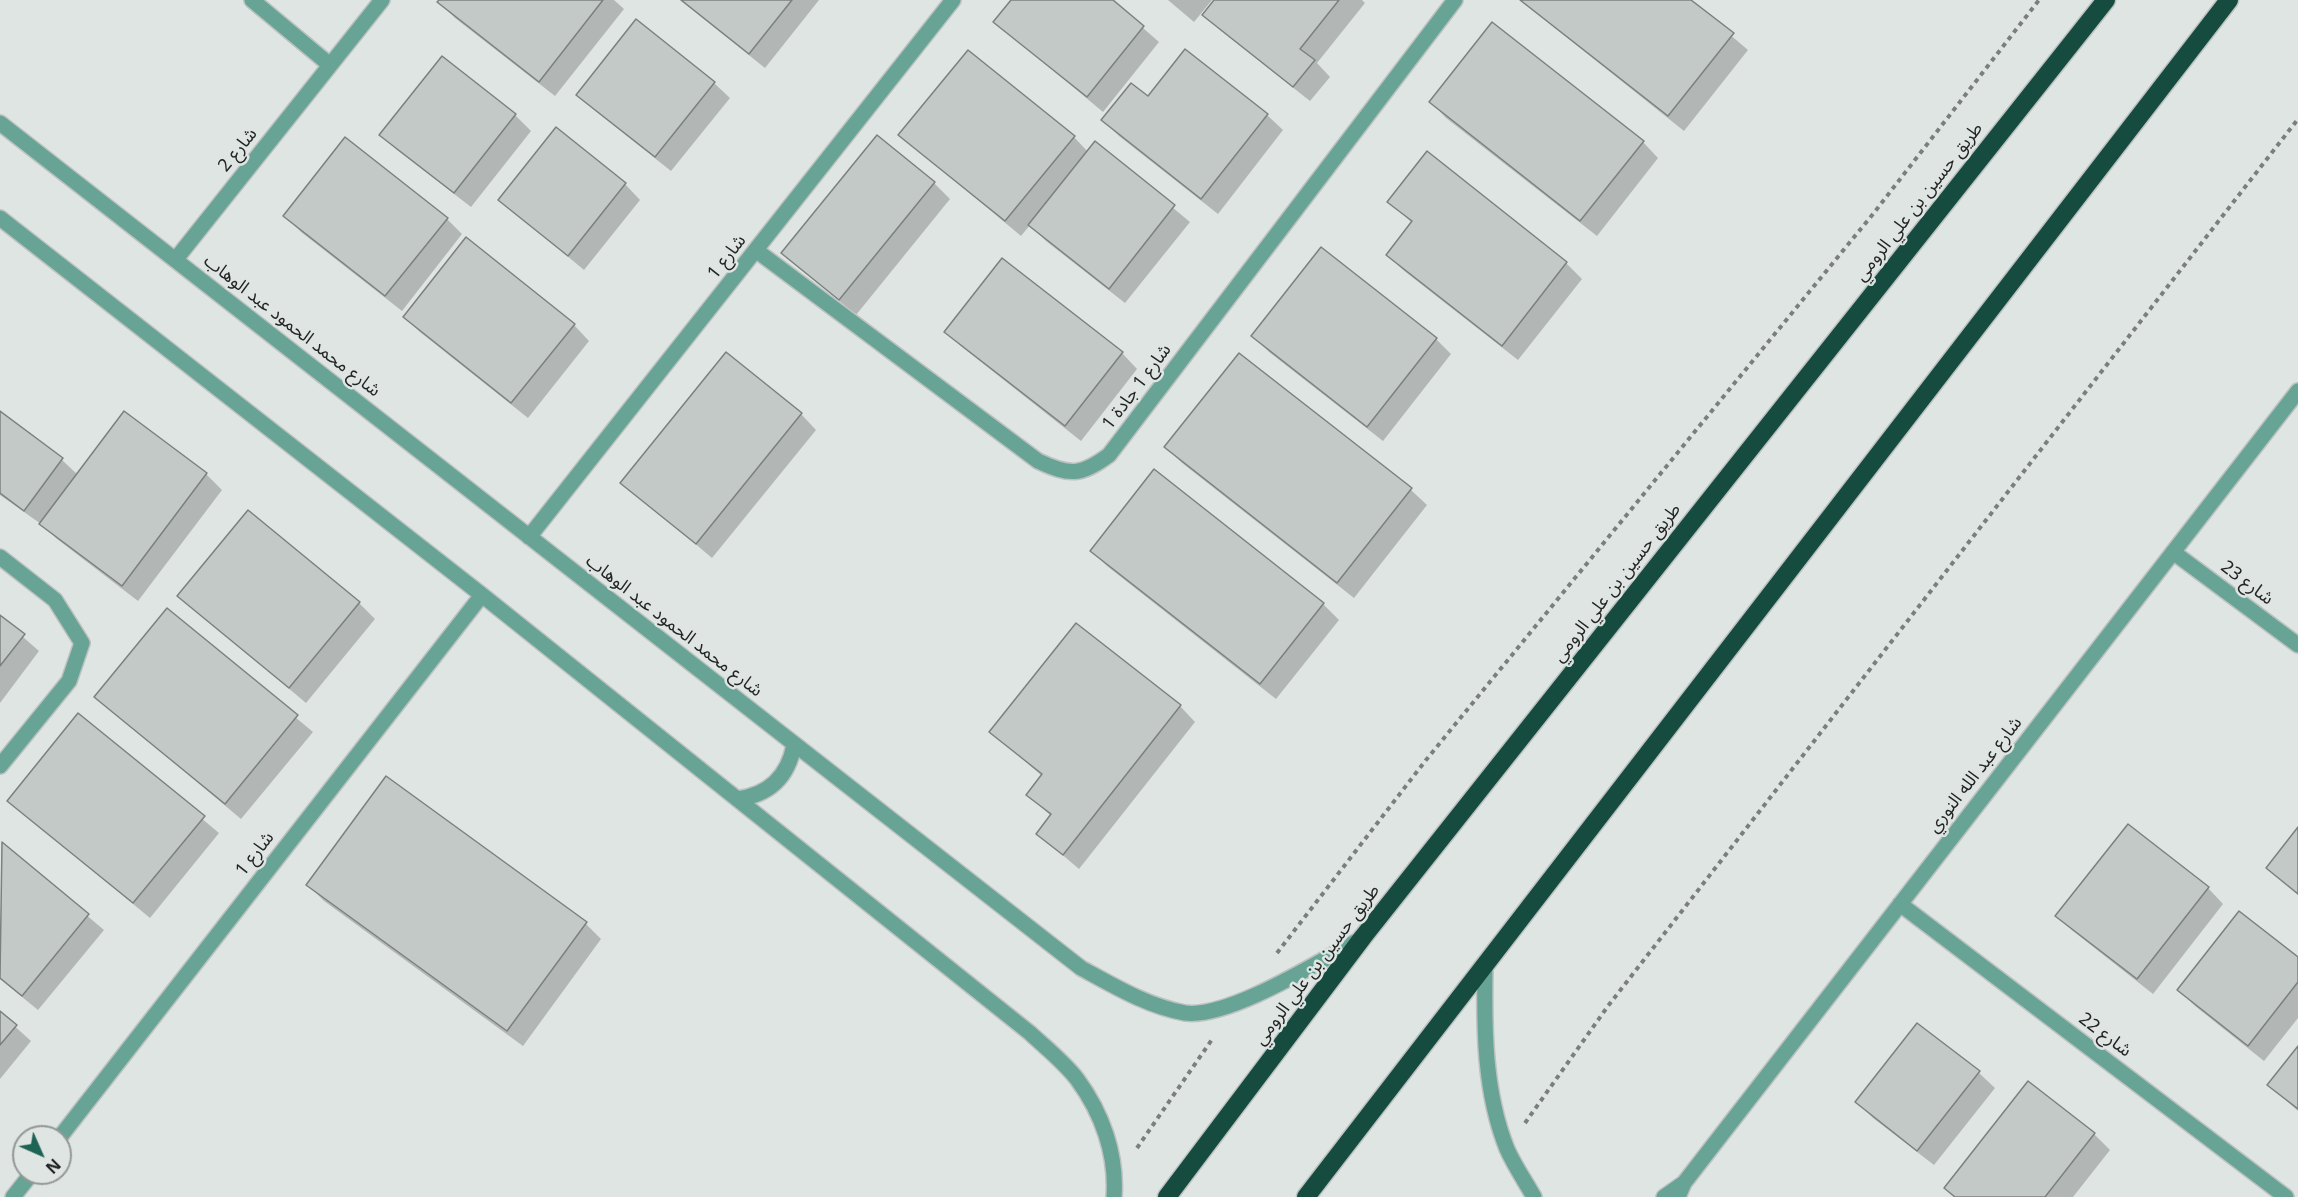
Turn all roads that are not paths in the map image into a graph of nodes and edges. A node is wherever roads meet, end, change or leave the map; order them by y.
1 (252, 0) edge
2 (382, 0) edge
3 (953, 0) edge
4 (1455, 0) edge
5 (2106, 0) edge
6 (2229, 0) edge
7 (330, 65) junction
8 (0, 123) edge
9 (0, 218) edge
10 (757, 251) junction
11 (176, 259) junction
12 (2298, 391) edge
13 (529, 537) junction
14 (2173, 552) junction
15 (0, 557) edge
16 (482, 595) junction
17 (2298, 645) edge
18 (795, 745) junction
19 (0, 766) edge
20 (737, 799) junction
21 (1900, 904) junction
22 (1363, 937) junction
23 (1485, 968) junction
24 (69, 1125) edge
25 (22, 1185) edge
26 (1681, 1190) edge
27 (13, 1197) edge
28 (1114, 1197) edge
29 (1167, 1197) edge
30 (1306, 1197) edge
31 (1534, 1197) edge
32 (1664, 1197) edge
33 (2286, 1197) edge

1 - 7 street
2 - 7 street, شارع 2
3 - 10 street, شارع 1
4 - 10 street, شارع 1 جادة 1
5 - 22 highway, طريق حسين بن علي الرومي
6 - 23 highway
7 - 11 street, شارع 2
8 - 11 street, شارع محمد الحمود عبد الوهاب
9 - 16 street
10 - 13 street, شارع 1
11 - 13 street, شارع محمد الحمود عبد الوهاب
12 - 14 street, شارع عبد الله النوري
13 - 18 street, شارع محمد الحمود عبد الوهاب
14 - 17 street, شارع 23
14 - 21 street, شارع عبد الله النوري
15 - 19 street
16 - 20 street
16 - 24 street, شارع 1
18 - 20 street
18 - 22 street, شارع محمد الحمود عبد الوهاب
20 - 28 street
21 - 26 street, شارع عبد الله النوري
21 - 33 street, شارع 22
22 - 29 highway, طريق حسين بن علي الرومي
23 - 30 highway
23 - 31 street
25 - 27 street
26 - 32 street, شارع عبد الله النوري

